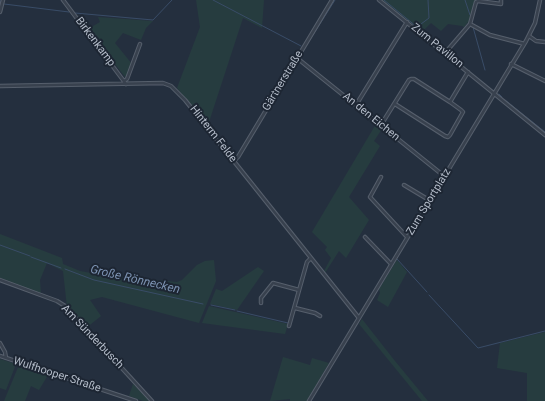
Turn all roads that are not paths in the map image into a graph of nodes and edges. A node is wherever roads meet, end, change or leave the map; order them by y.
1 (3, 0) edge
2 (63, 0) edge
3 (332, 0) edge
4 (379, 0) edge
5 (501, 0) edge
6 (540, 0) edge
7 (494, 1) edge
8 (0, 12) edge
9 (407, 22) junction
10 (470, 24) junction
11 (528, 36) junction
12 (545, 42) edge
13 (140, 44) dead end
14 (524, 44) junction
15 (445, 53) junction
16 (297, 58) junction
17 (511, 64) junction
18 (468, 72) junction
19 (124, 80) junction
20 (545, 81) edge
21 (126, 84) junction
22 (0, 86) edge
23 (494, 93) junction
24 (450, 102) junction
25 (395, 104) junction
26 (356, 105) junction
27 (381, 125) junction
28 (545, 135) edge
29 (234, 161) junction
30 (444, 176) junction
31 (381, 177) dead end
32 (404, 186) dead end
33 (429, 200) junction
34 (365, 237) dead end
35 (408, 237) junction
36 (311, 258) junction
37 (391, 264) junction
38 (0, 280) edge
39 (299, 290) junction
40 (261, 303) dead end
41 (295, 308) junction
42 (320, 316) dead end
43 (358, 318) junction
44 (289, 326) dead end
45 (0, 343) edge
46 (0, 356) edge
47 (6, 358) junction
48 (136, 401) edge
49 (152, 401) edge
50 (309, 401) edge

1 - 8 street
2 - 19 street, Birkenkamp
3 - 16 street, Gärtnerstraße
4 - 9 street, Zum Pavillon
5 - 7 street
6 - 11 street, Zum Sportplatz
7 - 10 street
9 - 15 street, Zum Pavillon
9 - 26 street
10 - 14 street
10 - 15 street
11 - 12 street
11 - 14 street, Zum Sportplatz
13 - 19 street
14 - 17 street, Zum Sportplatz
15 - 18 street, Zum Pavillon
16 - 26 street, An den Eichen
16 - 29 street, Gärtnerstraße
17 - 20 street
17 - 23 street, Zum Sportplatz
18 - 23 street, Zum Pavillon
18 - 24 street
19 - 21 street, Birkenkamp
21 - 22 street, Hinterm Felde
21 - 29 street, Hinterm Felde
23 - 28 street, Zum Pavillon
23 - 30 street, Zum Sportplatz
24 - 25 street
24 - 25 street
25 - 27 street
26 - 27 street, An den Eichen
27 - 30 street, An den Eichen
29 - 36 street, Hinterm Felde
30 - 33 street, Zum Sportplatz
31 - 35 street
32 - 33 street
33 - 35 street, Zum Sportplatz
34 - 37 street
35 - 37 street, Zum Sportplatz
36 - 39 street
36 - 43 street, Hinterm Felde
37 - 43 street, Zum Sportplatz
38 - 49 street, Am Sünderbusch
39 - 40 street
39 - 41 street
41 - 42 street
41 - 44 street
43 - 50 street, Zum Sportplatz
45 - 47 street
46 - 47 street, Wulfhooper Straße
47 - 48 street, Wulfhooper Straße

